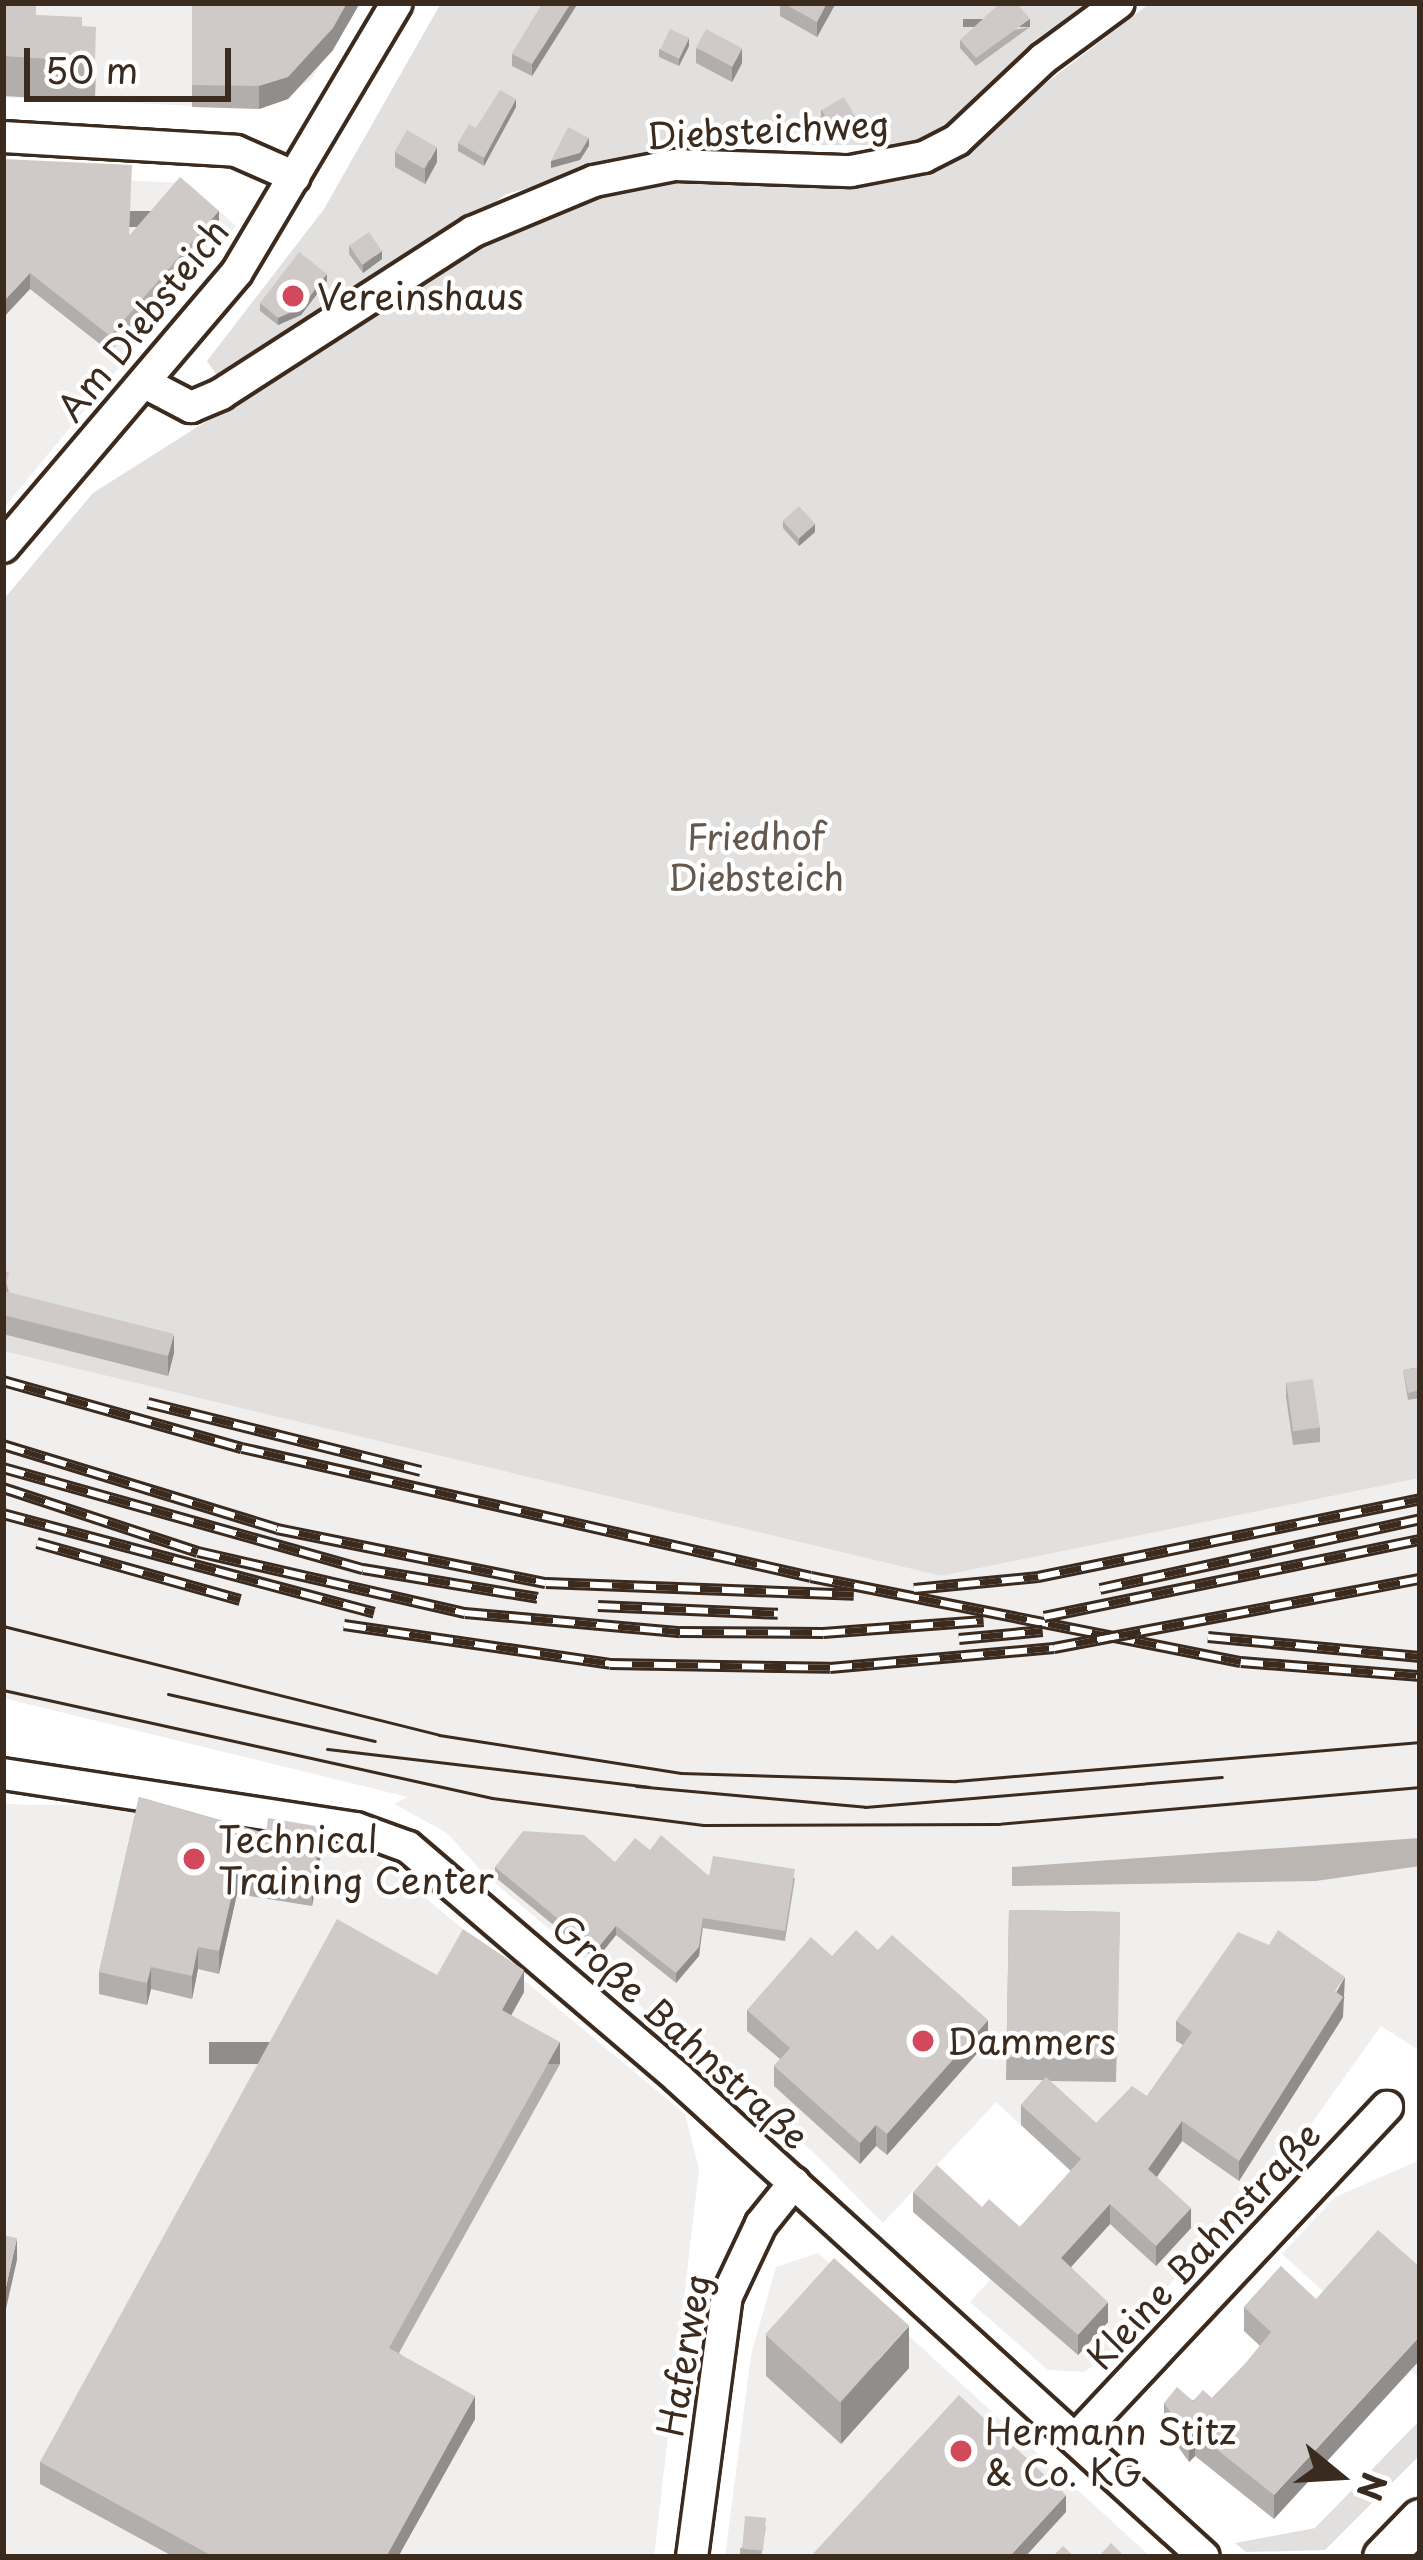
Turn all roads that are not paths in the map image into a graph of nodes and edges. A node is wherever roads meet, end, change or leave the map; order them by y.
1 (397, 3) edge
2 (1119, 3) edge
3 (3, 137) edge
4 (296, 177) junction
5 (145, 383) junction
6 (3, 547) edge
7 (3, 1774) edge
8 (1387, 2107) dead end
9 (794, 2183) junction
10 (1077, 2437) junction
11 (1420, 2519) edge
12 (692, 2557) edge
13 (1204, 2557) edge
14 (1383, 2557) edge

1 - 4 street, Am Diebsteich
2 - 5 street, Diebsteichweg
3 - 4 street
4 - 5 street, Am Diebsteich
5 - 6 street, Am Diebsteich
7 - 9 street, Große Bahnstraße
8 - 10 street, Kleine Bahnstraße
9 - 10 street, Große Bahnstraße
9 - 12 street, Haferweg
10 - 13 street, Große Bahnstraße
11 - 14 main road

